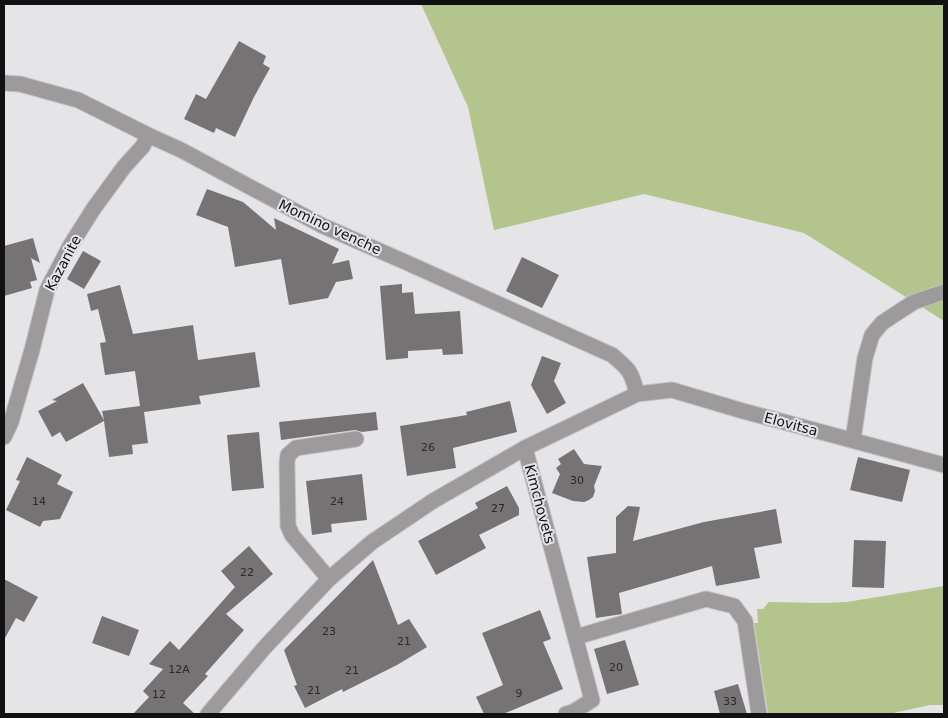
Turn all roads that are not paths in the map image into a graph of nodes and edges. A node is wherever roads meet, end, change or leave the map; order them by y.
1 (4, 83) edge
2 (148, 135) junction
3 (944, 292) edge
4 (637, 394) junction
5 (7, 420) edge
6 (4, 437) edge
7 (356, 439) dead end
8 (853, 440) junction
9 (524, 448) junction
10 (944, 465) edge
11 (329, 579) junction
12 (576, 637) junction
13 (570, 713) edge
14 (208, 714) edge
15 (759, 714) edge

1 - 2 street, Momino venche
2 - 4 street, Momino venche
2 - 5 street, Kazanite
3 - 8 street
4 - 8 street, Elovitsa
4 - 9 street, Elovitsa
5 - 6 street, Kazanite
7 - 11 street
8 - 10 street, Elovitsa
9 - 11 street, Kimchovets
9 - 12 street, Kimchovets
11 - 14 street, Kimchovets
12 - 13 street, Kimchovets
12 - 15 street

